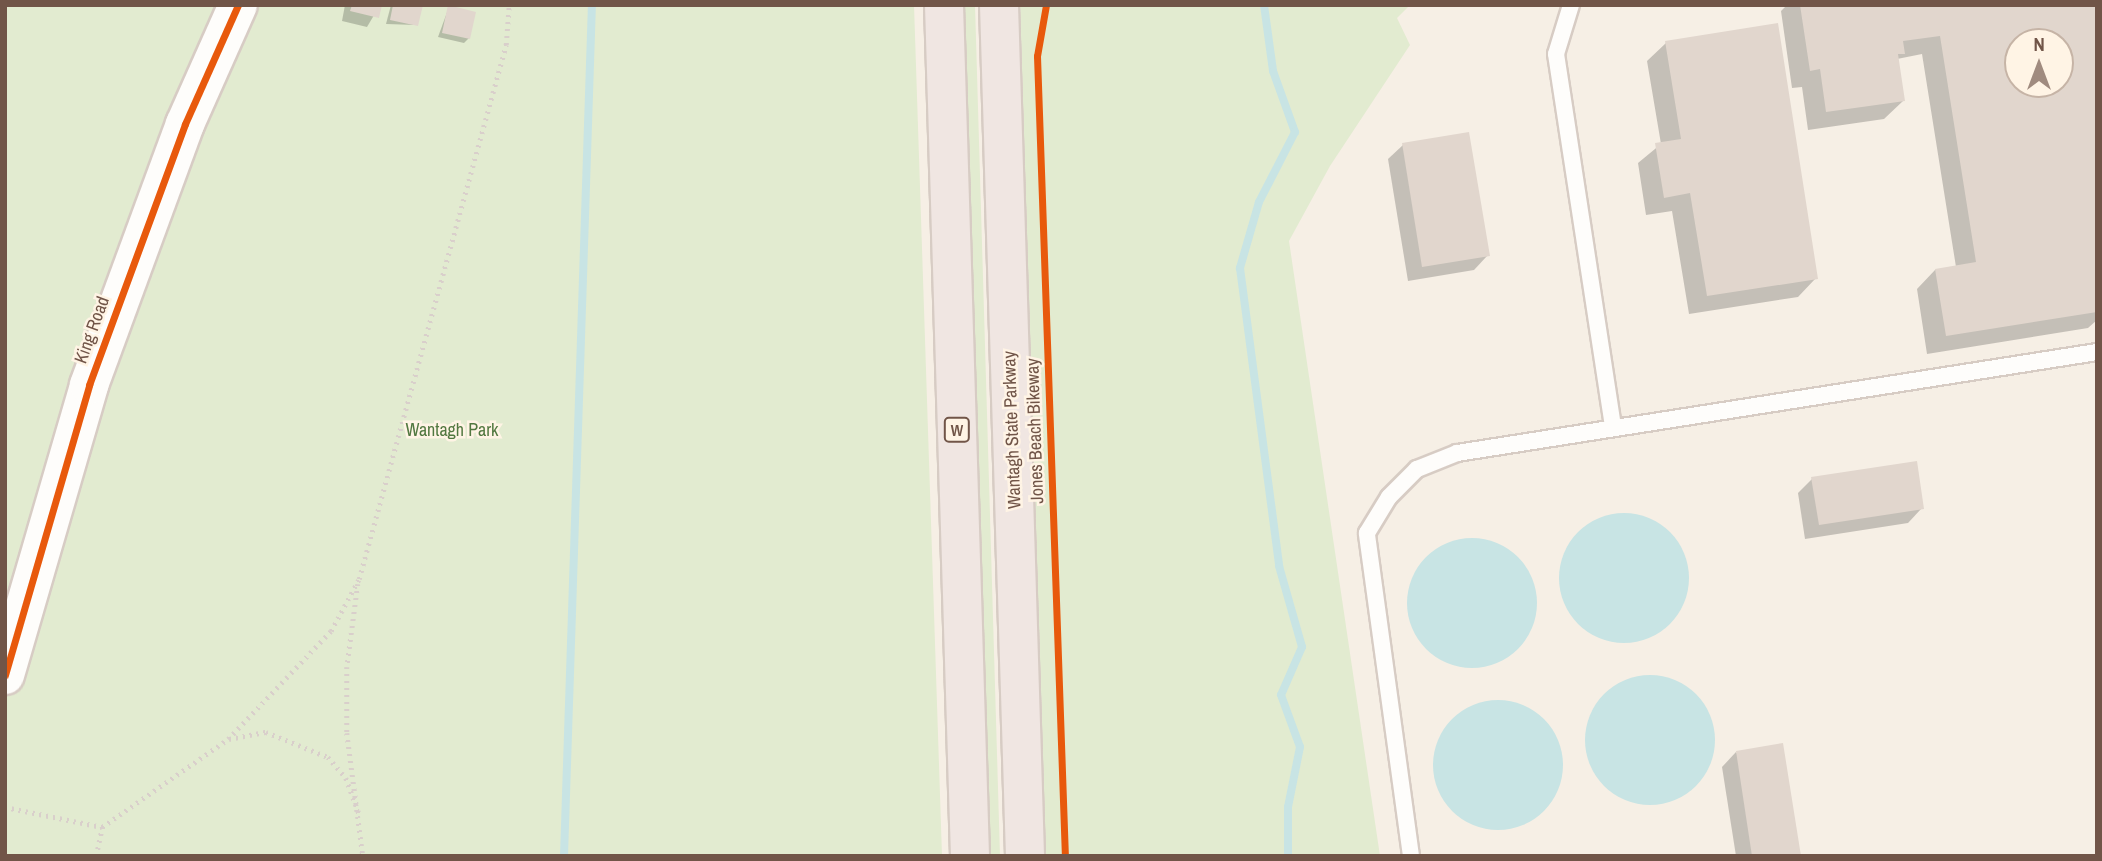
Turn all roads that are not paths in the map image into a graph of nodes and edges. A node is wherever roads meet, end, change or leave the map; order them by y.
1 (238, 5) edge
2 (944, 5) edge
3 (999, 5) edge
4 (1571, 5) edge
5 (2097, 352) edge
6 (1613, 427) junction
7 (5, 675) edge
8 (970, 856) edge
9 (1025, 856) edge
10 (1411, 856) edge

1 - 7 street, King Road
2 - 8 highway, W
3 - 9 highway, Wantagh State Parkway
4 - 6 lane
5 - 6 lane
6 - 10 lane

